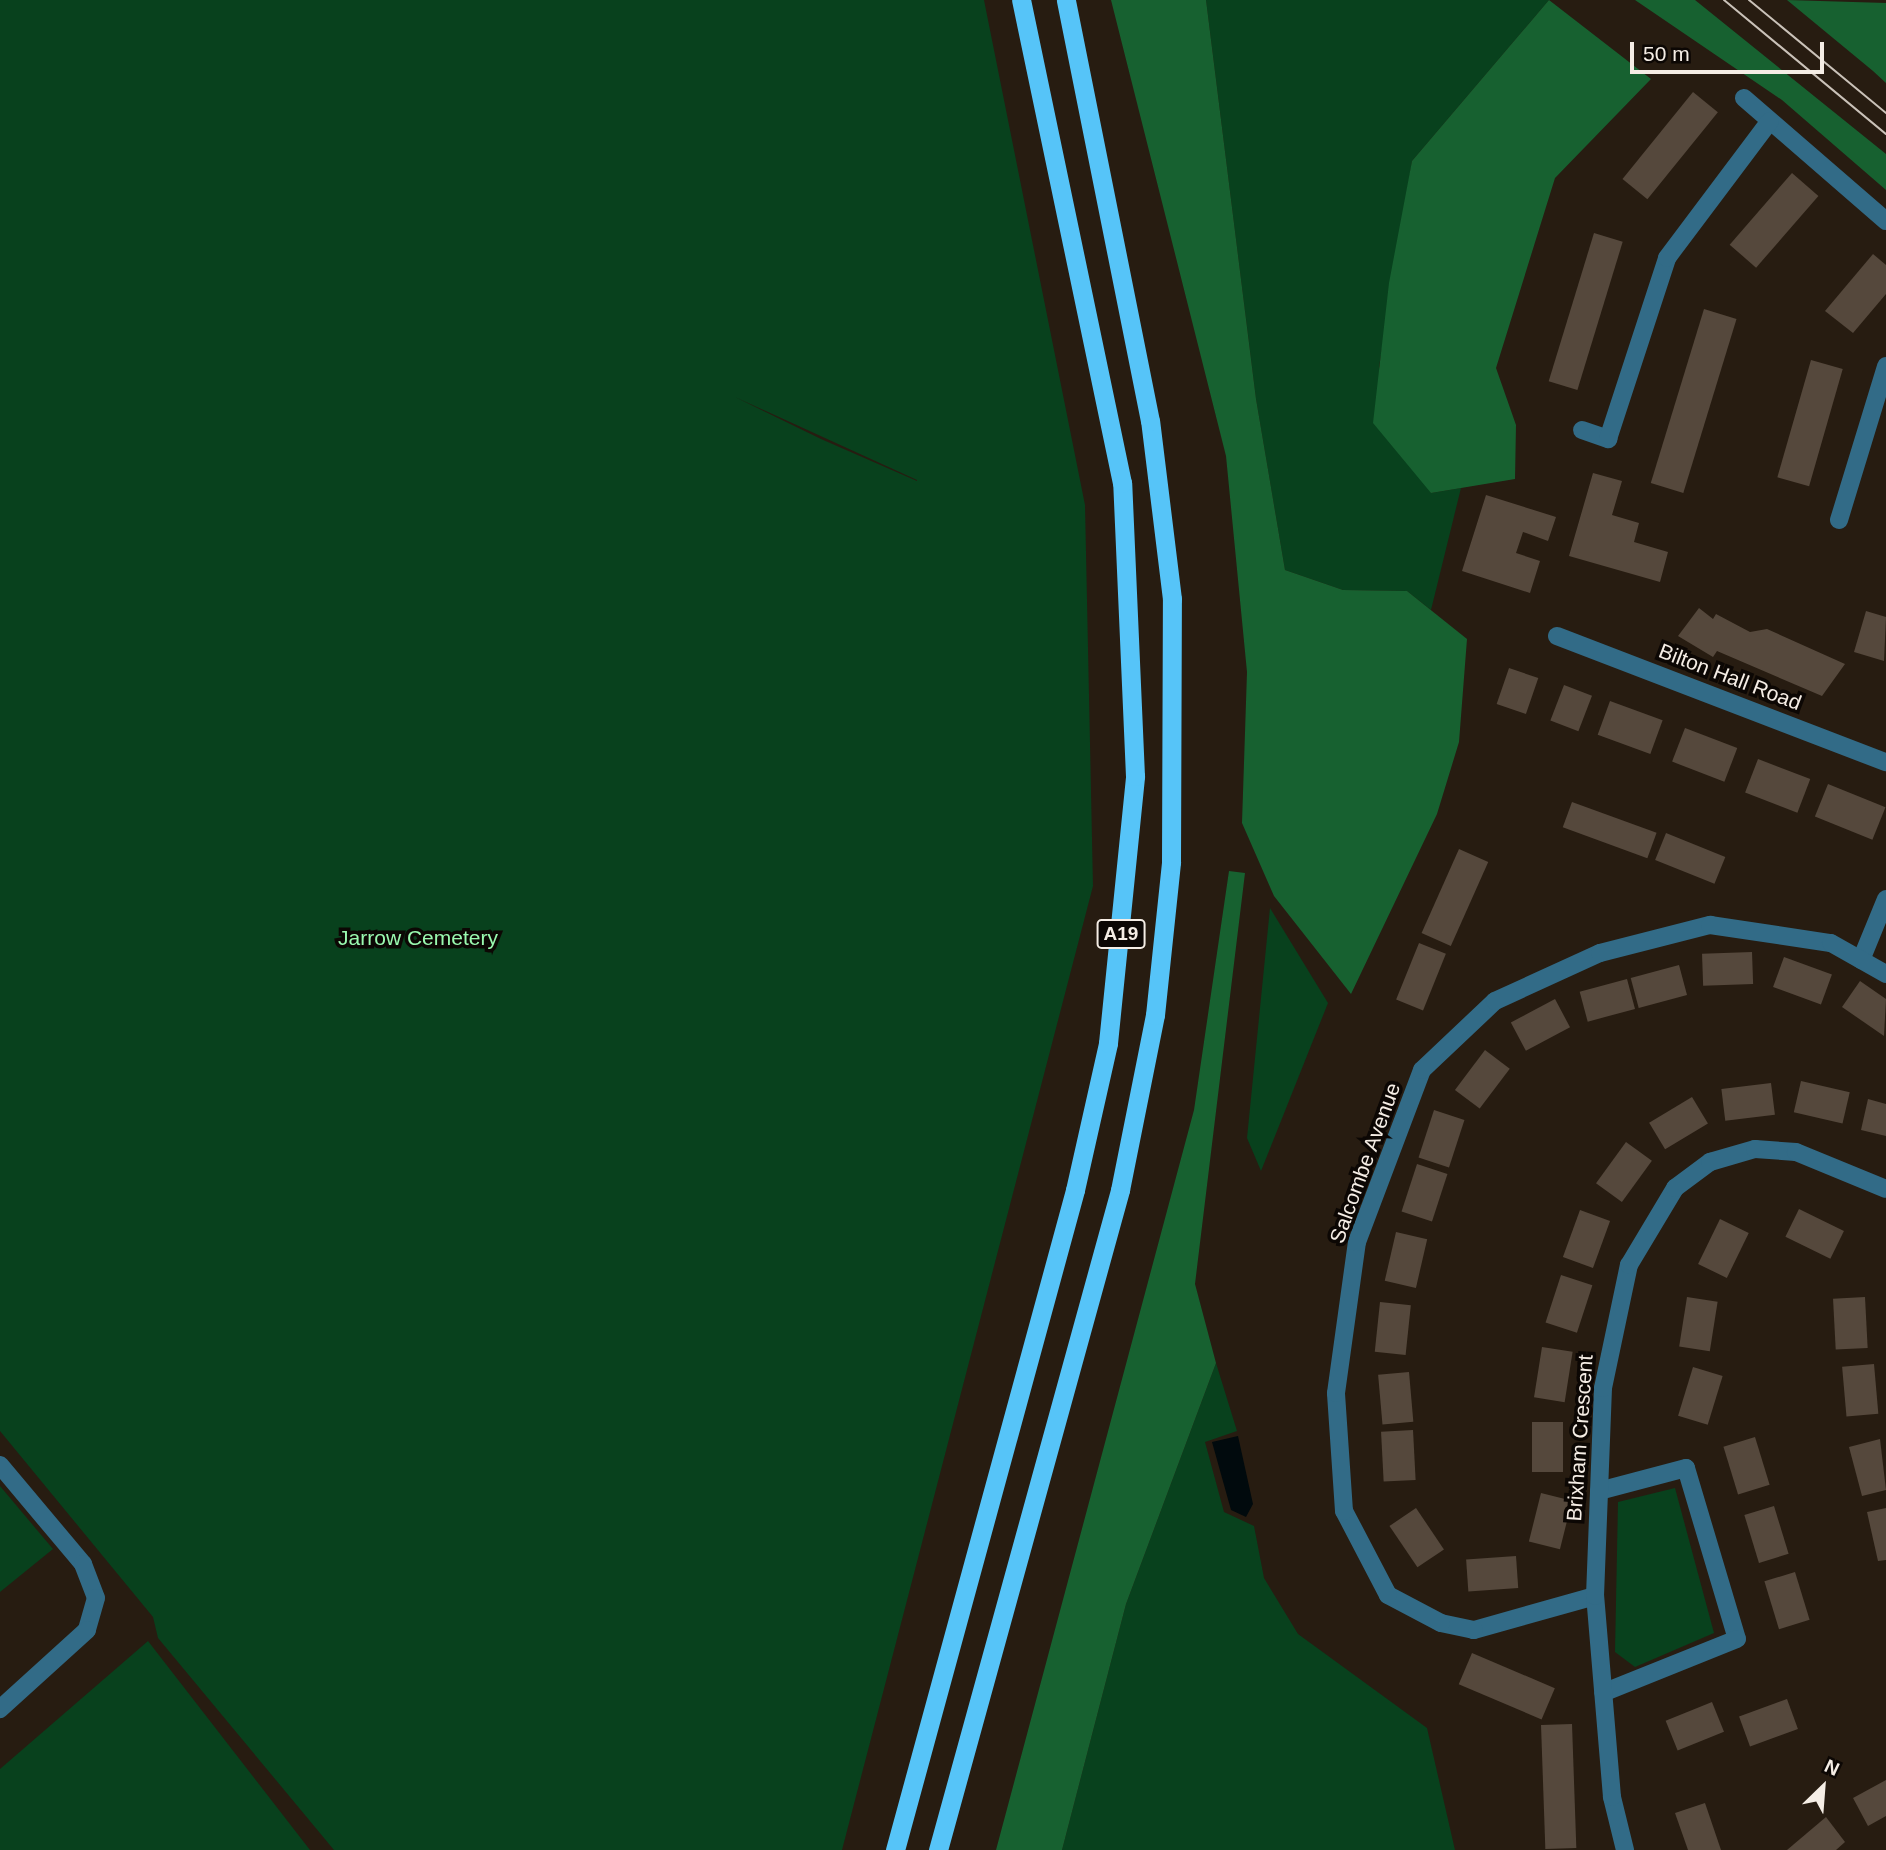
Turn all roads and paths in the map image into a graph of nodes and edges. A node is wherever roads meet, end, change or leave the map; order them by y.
1 (1021, 0) edge
2 (1066, 0) edge
3 (1744, 98) dead end
4 (1770, 121) junction
5 (1886, 221) edge
6 (1886, 366) edge
7 (1582, 429) dead end
8 (1839, 520) dead end
9 (1558, 636) dead end
10 (1886, 762) edge
11 (1886, 899) edge
12 (1861, 960) junction
13 (1886, 974) edge
14 (1886, 1189) edge
15 (0, 1465) edge
16 (1599, 1491) junction
17 (1595, 1596) junction
18 (1603, 1693) junction
19 (0, 1709) edge
20 (895, 1850) edge
21 (938, 1850) edge
22 (1625, 1850) edge

1 - 20 highway, A19
2 - 21 highway, A19
3 - 4 street
4 - 5 street
4 - 7 street
6 - 8 street
9 - 10 street, Bilton Hall Road
11 - 12 street
12 - 13 street, Salcombe Avenue
12 - 17 street, Salcombe Avenue
14 - 16 street, Brixham Crescent
15 - 19 street
16 - 17 street, Brixham Crescent
16 - 18 street
17 - 18 street, Brixham Crescent
18 - 22 street, Brixham Crescent

